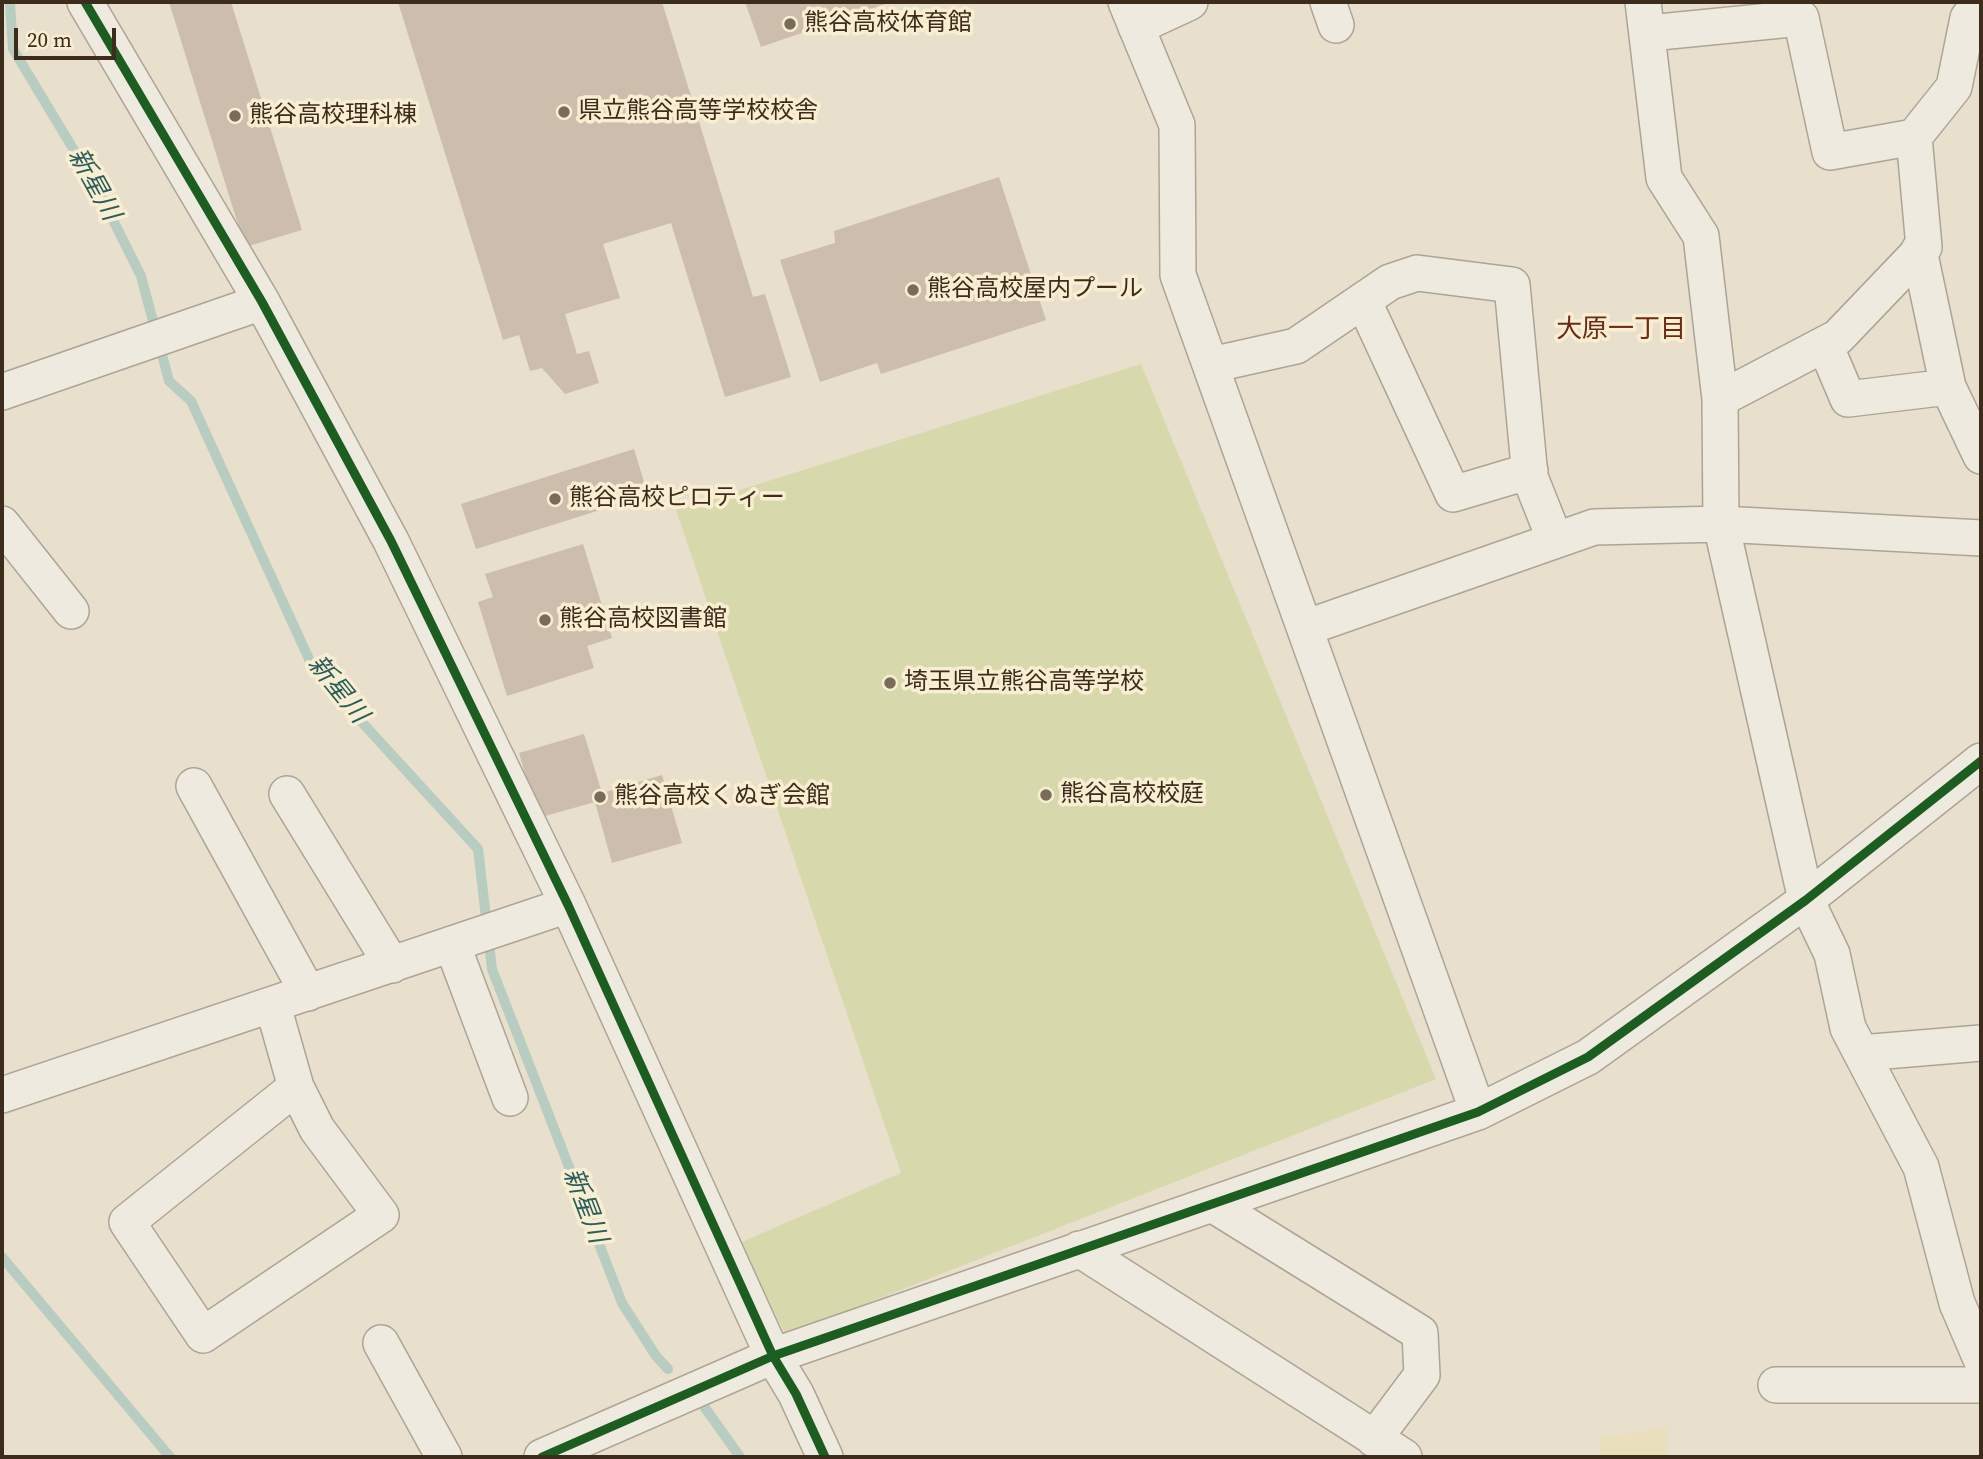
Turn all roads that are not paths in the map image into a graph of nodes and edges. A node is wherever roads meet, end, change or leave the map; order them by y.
1 (85, 2) edge
2 (1190, 2) edge
3 (1981, 2) edge
4 (1765, 12) edge
5 (1131, 14) edge
6 (1646, 17) edge
7 (1914, 137) junction
8 (1919, 250) junction
9 (1363, 300) junction
10 (262, 302) junction
11 (1825, 345) junction
12 (1211, 365) junction
13 (1948, 387) junction
14 (2, 392) edge
15 (1720, 399) junction
16 (1981, 456) edge
17 (1530, 471) junction
18 (2, 524) edge
19 (1721, 524) junction
20 (1981, 538) edge
21 (1555, 540) junction
22 (71, 611) dead end
23 (1305, 628) junction
24 (1981, 761) edge
25 (194, 786) dead end
26 (287, 794) dead end
27 (1806, 900) junction
28 (568, 905) junction
29 (459, 942) junction
30 (392, 965) junction
31 (308, 993) junction
32 (273, 1006) junction
33 (1981, 1042) edge
34 (1861, 1053) junction
35 (296, 1087) junction
36 (2, 1095) edge
37 (510, 1098) dead end
38 (1478, 1112) junction
39 (1212, 1204) junction
40 (1079, 1249) junction
41 (381, 1343) dead end
42 (773, 1356) junction
43 (1981, 1359) edge
44 (1776, 1385) dead end
45 (1981, 1385) edge
46 (796, 1394) junction
47 (1374, 1438) junction
48 (600, 1446) edge
49 (444, 1457) edge
50 (542, 1457) edge
51 (825, 1457) edge
52 (850, 1457) edge
53 (1404, 1457) edge

1 - 10 street
2 - 5 street
3 - 7 street
4 - 6 street
4 - 7 street
5 - 12 street
6 - 15 street
7 - 8 street
8 - 11 street
8 - 13 street
9 - 12 street
9 - 17 street
9 - 17 street
10 - 14 street
10 - 28 street
11 - 13 street
11 - 15 street
12 - 23 street
13 - 16 street
15 - 19 street
17 - 21 street
18 - 22 street
19 - 20 street
19 - 21 street
19 - 27 street
21 - 23 street
23 - 38 street
24 - 27 street
25 - 31 street
26 - 30 street
27 - 34 street
27 - 38 street
28 - 29 street
28 - 42 street
29 - 30 street
29 - 37 street
30 - 31 street
31 - 32 street
32 - 35 street
32 - 36 street
33 - 34 street
34 - 43 street
35 - 35 street
38 - 39 street
39 - 40 street
39 - 47 street
40 - 42 street
40 - 47 street
41 - 49 street
42 - 46 street
42 - 48 street
44 - 45 street
46 - 51 street
46 - 52 street
47 - 53 street
48 - 50 street

